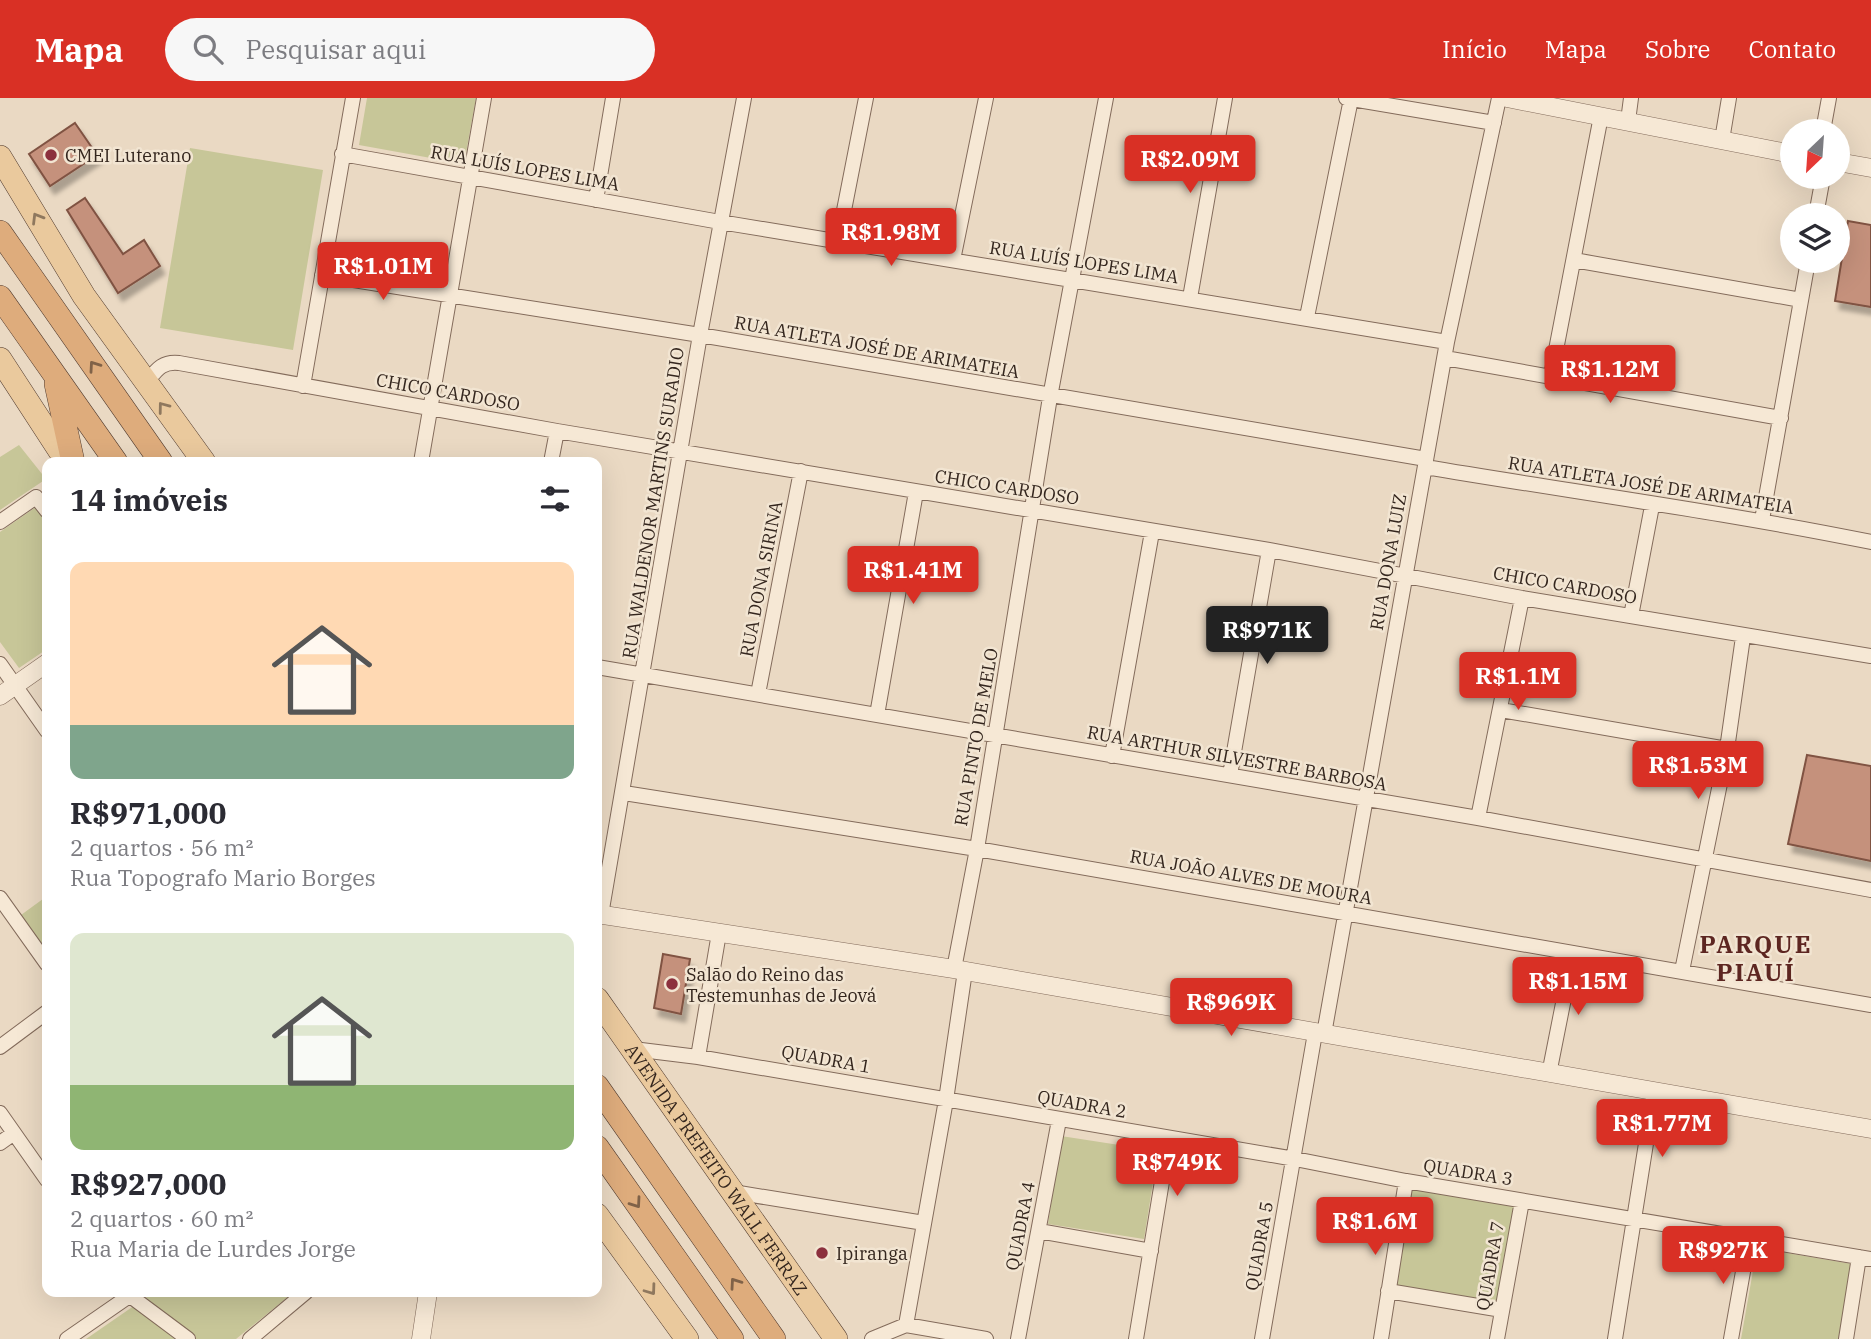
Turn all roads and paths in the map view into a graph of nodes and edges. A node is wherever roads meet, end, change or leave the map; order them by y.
1 (353, 98) edge
2 (484, 98) edge
3 (613, 98) edge
4 (744, 98) edge
5 (866, 98) edge
6 (986, 98) edge
7 (1107, 98) edge
8 (1225, 98) edge
9 (1348, 98) edge
10 (1499, 98) edge
11 (1507, 98) edge
12 (1631, 98) edge
13 (1729, 98) edge
14 (1829, 98) edge
15 (1527, 100) edge
16 (1601, 116) junction
17 (1825, 119) edge
18 (1628, 121) junction
19 (1494, 123) junction
20 (1722, 140) junction
21 (1780, 152) edge
22 (342, 155) junction
23 (0, 157) edge
24 (1850, 164) edge
25 (1871, 168) edge
26 (470, 179) junction
27 (596, 200) junction
28 (720, 222) junction
29 (0, 232) edge
30 (838, 241) junction
31 (953, 260) junction
32 (1574, 260) junction
33 (1806, 273) edge
34 (322, 275) junction
35 (1072, 280) junction
36 (450, 294) junction
37 (0, 297) edge
38 (1190, 298) junction
39 (1801, 300) junction
40 (1307, 317) junction
41 (700, 335) junction
42 (1447, 342) junction
43 (1445, 358) junction
44 (0, 360) edge
45 (54, 374) junction
46 (1551, 376) junction
47 (145, 384) junction
48 (303, 386) junction
49 (1050, 397) junction
50 (431, 409) junction
51 (1781, 418) junction
52 (557, 431) junction
53 (681, 450) junction
54 (64, 457) edge
55 (72, 457) edge
56 (112, 457) edge
57 (158, 457) edge
58 (200, 457) edge
59 (422, 457) edge
60 (552, 457) edge
61 (1426, 463) junction
62 (801, 471) junction
63 (915, 492) junction
64 (42, 504) edge
65 (1653, 506) junction
66 (1034, 510) junction
67 (1762, 520) junction
68 (0, 522) edge
69 (1152, 532) junction
70 (1871, 542) edge
71 (1269, 550) junction
72 (1404, 575) junction
73 (1522, 598) junction
74 (1631, 616) junction
75 (1744, 637) junction
76 (1871, 656) edge
77 (0, 664) edge
78 (42, 667) edge
79 (602, 668) edge
80 (644, 675) junction
81 (16, 685) junction
82 (758, 694) junction
83 (0, 696) edge
84 (1501, 710) junction
85 (877, 715) junction
86 (42, 723) edge
87 (996, 735) junction
88 (1727, 749) junction
89 (1112, 757) junction
90 (1230, 775) junction
91 (624, 793) junction
92 (1367, 800) junction
93 (1478, 818) junction
94 (977, 849) junction
95 (1703, 861) junction
96 (1871, 890) edge
97 (0, 898) edge
98 (602, 900) edge
99 (1346, 913) junction
100 (602, 915) edge
101 (719, 933) junction
102 (1573, 953) junction
103 (42, 957) edge
104 (959, 970) junction
105 (1682, 971) junction
106 (1871, 1005) edge
107 (602, 1006) edge
108 (42, 1016) edge
109 (1319, 1034) junction
110 (0, 1046) edge
111 (633, 1048) junction
112 (698, 1057) junction
113 (1549, 1074) junction
114 (602, 1093) edge
115 (1654, 1093) junction
116 (946, 1100) junction
117 (0, 1113) edge
118 (1059, 1120) junction
119 (1871, 1129) edge
120 (14, 1133) junction
121 (1170, 1139) junction
122 (0, 1143) edge
123 (602, 1154) edge
124 (1295, 1159) junction
125 (42, 1173) edge
126 (1406, 1181) junction
127 (733, 1192) junction
128 (1522, 1200) junction
129 (1636, 1220) junction
130 (602, 1221) edge
131 (924, 1223) junction
132 (1039, 1231) junction
133 (1749, 1238) junction
134 (1151, 1251) junction
135 (1865, 1258) edge
136 (1388, 1291) junction
137 (124, 1297) edge
138 (134, 1297) edge
139 (300, 1297) edge
140 (427, 1297) edge
141 (1502, 1310) junction
142 (906, 1325) junction
143 (422, 1338) edge
144 (67, 1339) edge
145 (188, 1339) edge
146 (250, 1339) edge
147 (687, 1339) edge
148 (732, 1339) edge
149 (774, 1339) edge
150 (836, 1339) edge
151 (872, 1339) edge
152 (986, 1339) edge
153 (1018, 1339) edge
154 (1136, 1339) edge
155 (1262, 1339) edge
156 (1381, 1339) edge
157 (1497, 1339) edge
158 (1615, 1339) edge
159 (1731, 1339) edge
160 (1846, 1339) edge

1 - 22 street
2 - 26 street
3 - 27 street
4 - 28 street, RUA WALDENOR MARTINS SURADIO
5 - 30 street
6 - 31 street
7 - 35 street, RUA PINTO DE MELO
8 - 38 street
9 - 19 street
9 - 40 street
10 - 19 street, RUA DONA LUIZ
11 - 15 street
12 - 18 street
13 - 20 street
14 - 17 street
15 - 16 street
16 - 18 street
16 - 32 street
18 - 20 street
19 - 42 street, RUA DONA LUIZ
20 - 21 street
22 - 26 street, RUA LUÍS LOPES LIMA
22 - 34 street
47 -> 23 main road
24 - 25 street
26 - 27 street, RUA LUÍS LOPES LIMA
26 - 36 street
27 - 28 street, RUA LUÍS LOPES LIMA
28 - 30 street, RUA LUÍS LOPES LIMA
28 - 41 street, RUA WALDENOR MARTINS SURADIO
57 -> 29 highway
30 - 31 street, RUA LUÍS LOPES LIMA
31 - 35 street, RUA LUÍS LOPES LIMA
32 - 39 street
32 - 46 street
33 - 39 street
34 - 36 street, RUA ATLETA JOSÉ DE ARIMATEIA
34 - 48 street
35 - 38 street, RUA LUÍS LOPES LIMA
35 - 49 street, RUA PINTO DE MELO
36 - 41 street, RUA ATLETA JOSÉ DE ARIMATEIA
36 - 50 street
37 - 45 highway
38 - 40 street, RUA LUÍS LOPES LIMA
39 - 51 street
40 - 42 street, RUA LUÍS LOPES LIMA
41 - 49 street, RUA ATLETA JOSÉ DE ARIMATEIA
41 - 53 street, RUA WALDENOR MARTINS SURADIO
42 - 43 street, RUA DONA LUIZ
43 - 46 street
43 - 61 street, RUA DONA LUIZ
44 - 54 main road
45 - 55 highway
45 - 56 highway
46 - 51 street
47 - 48 street, CHICO CARDOSO
58 -> 47 main road
48 - 50 street, CHICO CARDOSO
49 - 61 street, RUA ATLETA JOSÉ DE ARIMATEIA
49 - 66 street, RUA PINTO DE MELO
50 - 52 street, CHICO CARDOSO
50 - 59 street
51 - 67 street
52 - 53 street, CHICO CARDOSO
52 - 60 street
53 - 62 street, CHICO CARDOSO
53 - 80 street, RUA WALDENOR MARTINS SURADIO
61 - 65 street, RUA ATLETA JOSÉ DE ARIMATEIA
61 - 72 street, RUA DONA LUIZ
62 - 63 street, CHICO CARDOSO
62 - 82 street, RUA DONA SIRINA
63 - 66 street, CHICO CARDOSO
63 - 85 street
64 - 68 street
65 - 67 street, RUA ATLETA JOSÉ DE ARIMATEIA
65 - 74 street
66 - 69 street, CHICO CARDOSO
66 - 87 street, RUA PINTO DE MELO
67 - 70 street, RUA ATLETA JOSÉ DE ARIMATEIA
69 - 71 street, CHICO CARDOSO
69 - 89 street
71 - 72 street, CHICO CARDOSO
71 - 90 street
72 - 73 street, CHICO CARDOSO
72 - 92 street, RUA DONA LUIZ
73 - 74 street, CHICO CARDOSO
73 - 84 street
74 - 75 street, CHICO CARDOSO
75 - 76 street, CHICO CARDOSO
75 - 88 street
77 - 81 street
78 - 81 street
79 - 80 street, RUA ARTHUR SILVESTRE BARBOSA
80 - 82 street, RUA ARTHUR SILVESTRE BARBOSA
80 - 91 street, RUA WALDENOR MARTINS SURADIO
81 - 83 street
81 - 86 street
82 - 85 street, RUA ARTHUR SILVESTRE BARBOSA
84 - 88 street
84 - 93 street
85 - 87 street, RUA ARTHUR SILVESTRE BARBOSA
87 - 89 street, RUA ARTHUR SILVESTRE BARBOSA
87 - 94 street, RUA PINTO DE MELO
88 - 95 street
89 - 90 street, RUA ARTHUR SILVESTRE BARBOSA
90 - 92 street, RUA ARTHUR SILVESTRE BARBOSA
91 - 94 street, RUA JOÃO ALVES DE MOURA
91 - 98 street, RUA WALDENOR MARTINS SURADIO
92 - 93 street, RUA ARTHUR SILVESTRE BARBOSA
92 - 99 street, RUA DONA LUIZ
93 - 95 street, RUA ARTHUR SILVESTRE BARBOSA
94 - 99 street, RUA JOÃO ALVES DE MOURA
94 - 104 street, RUA PINTO DE MELO
95 - 96 street, RUA ARTHUR SILVESTRE BARBOSA
95 - 105 street
97 - 103 street
99 - 102 street, RUA JOÃO ALVES DE MOURA
99 - 109 street, RUA DONA LUIZ
100 - 101 street
101 - 104 street
101 - 112 street
102 - 105 street, RUA JOÃO ALVES DE MOURA
102 - 113 street
104 - 109 street
104 - 116 street, RUA PINTO DE MELO
105 - 106 street, RUA JOÃO ALVES DE MOURA
107 - 111 main road, AVENIDA PREFEITO WALL FERRAZ
108 - 110 street
109 - 113 street
109 - 124 street, RUA DONA LUIZ
111 - 112 street, QUADRA 1
111 - 127 main road, AVENIDA PREFEITO WALL FERRAZ
112 - 116 street, QUADRA 1
113 - 115 street
149 -> 114 highway
115 - 119 street
115 - 129 street
116 - 118 street, QUADRA 2
116 - 131 street, RUA PINTO DE MELO
117 - 120 street
118 - 121 street, QUADRA 2
118 - 132 street, QUADRA 4
120 - 122 street
120 - 125 street
121 - 124 street, QUADRA 2
121 - 134 street
123 -> 148 highway
124 - 126 street, QUADRA 3
124 - 155 street, QUADRA 5
126 - 128 street, QUADRA 3
126 - 136 street
127 - 131 street
127 - 150 main road, AVENIDA PREFEITO WALL FERRAZ
128 - 129 street, QUADRA 3
128 - 141 street, QUADRA 7
129 - 133 street, QUADRA 3
129 - 158 street
130 -> 147 main road
131 - 142 street, RUA PINTO DE MELO
132 - 134 street
132 - 153 street, QUADRA 4
133 - 135 street, QUADRA 3
133 - 159 street
134 - 154 street
135 - 160 street
136 - 141 street
136 - 156 street
137 - 144 street
138 - 145 street
139 - 146 street
140 - 143 street
141 - 157 street, QUADRA 7
142 - 151 street
142 - 152 street

